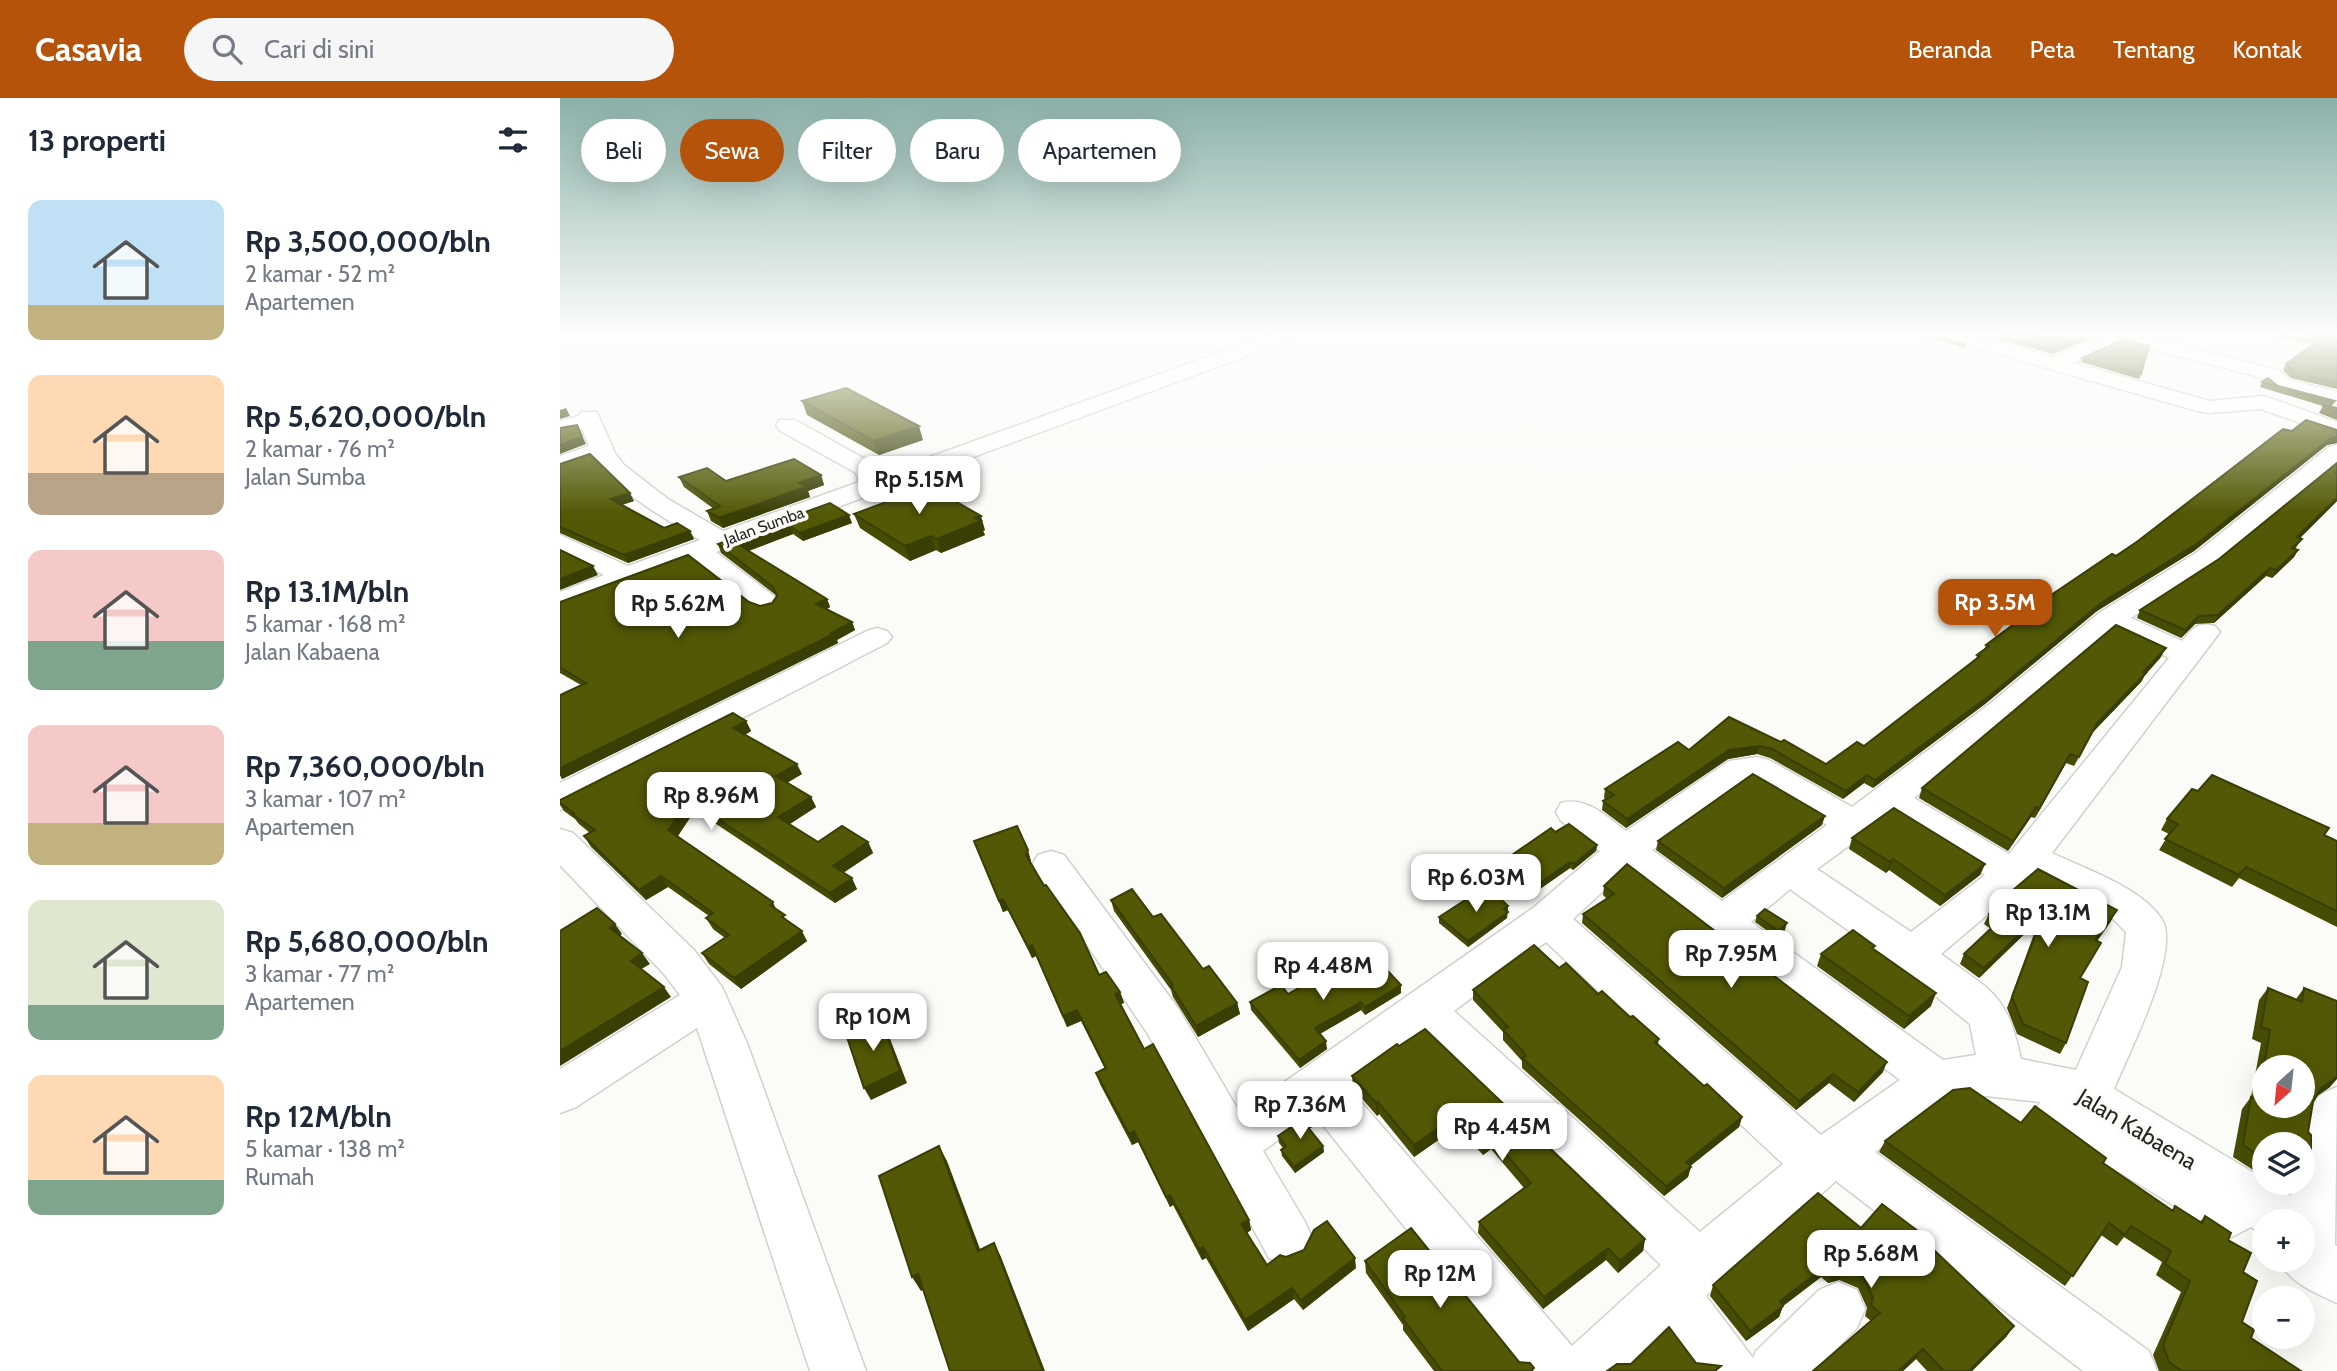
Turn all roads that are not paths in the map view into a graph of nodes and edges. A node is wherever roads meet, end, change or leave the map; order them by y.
1 (1110, 395) edge
2 (2171, 395) edge
3 (2190, 395) edge
4 (2184, 399) junction
5 (787, 425) dead end
6 (560, 428) edge
7 (2337, 429) edge
8 (933, 446) dead end
9 (602, 449) junction
10 (2337, 452) edge
11 (560, 464) edge
12 (869, 478) junction
13 (560, 543) edge
14 (714, 556) junction
15 (626, 576) junction
16 (560, 602) edge
17 (765, 603) edge
18 (2109, 619) junction
19 (877, 637) dead end
20 (560, 798) edge
21 (1889, 799) junction
22 (1574, 812) dead end
23 (1853, 824) junction
24 (560, 842) edge
25 (1624, 851) junction
26 (1051, 865) dead end
27 (2020, 865) junction
28 (1790, 870) junction
29 (1547, 919) junction
30 (1721, 924) junction
31 (1912, 954) junction
32 (705, 1001) junction
33 (1424, 1010) junction
34 (2019, 1078) junction
35 (1936, 1081) junction
36 (1318, 1085) junction
37 (560, 1093) edge
38 (2337, 1108) edge
39 (2083, 1109) junction
40 (1233, 1145) junction
41 (1828, 1158) junction
42 (2313, 1209) edge
43 (2252, 1212) edge
44 (1287, 1240) dead end
45 (1684, 1280) junction
46 (1838, 1309) dead end
47 (838, 1371) edge
48 (1556, 1371) edge
49 (1587, 1371) edge
50 (1730, 1371) edge
51 (1776, 1371) edge
52 (2129, 1371) edge

1 - 12 street, Jalan Sumba
2 - 4 street
3 - 4 street
4 - 7 street
5 - 12 street
6 - 9 street
8 - 12 street
9 - 11 street
9 - 14 street
10 - 18 street
12 - 14 street, Jalan Sumba
13 - 15 street
14 - 15 street, Jalan Sumba
14 - 17 street
15 - 16 street, Jalan Sumba
18 - 21 street
18 - 27 street
19 - 20 street
21 - 23 street
21 - 27 street
22 - 25 street
23 - 25 street
23 - 28 street
24 - 32 street
25 - 29 street
25 - 30 street
26 - 40 street
27 - 31 street
27 - 39 street
28 - 30 street
28 - 31 street
29 - 33 street
29 - 41 street
30 - 35 street
31 - 34 street
32 - 37 street
32 - 47 street
33 - 36 street
33 - 45 street
34 - 35 street
34 - 39 street, Jalan Kabaena
35 - 41 street
36 - 40 street
36 - 48 street
38 - 42 street
39 - 43 street, Jalan Kabaena
40 - 44 street
41 - 45 street
41 - 52 street
45 - 49 street
45 - 50 street
46 - 51 street

